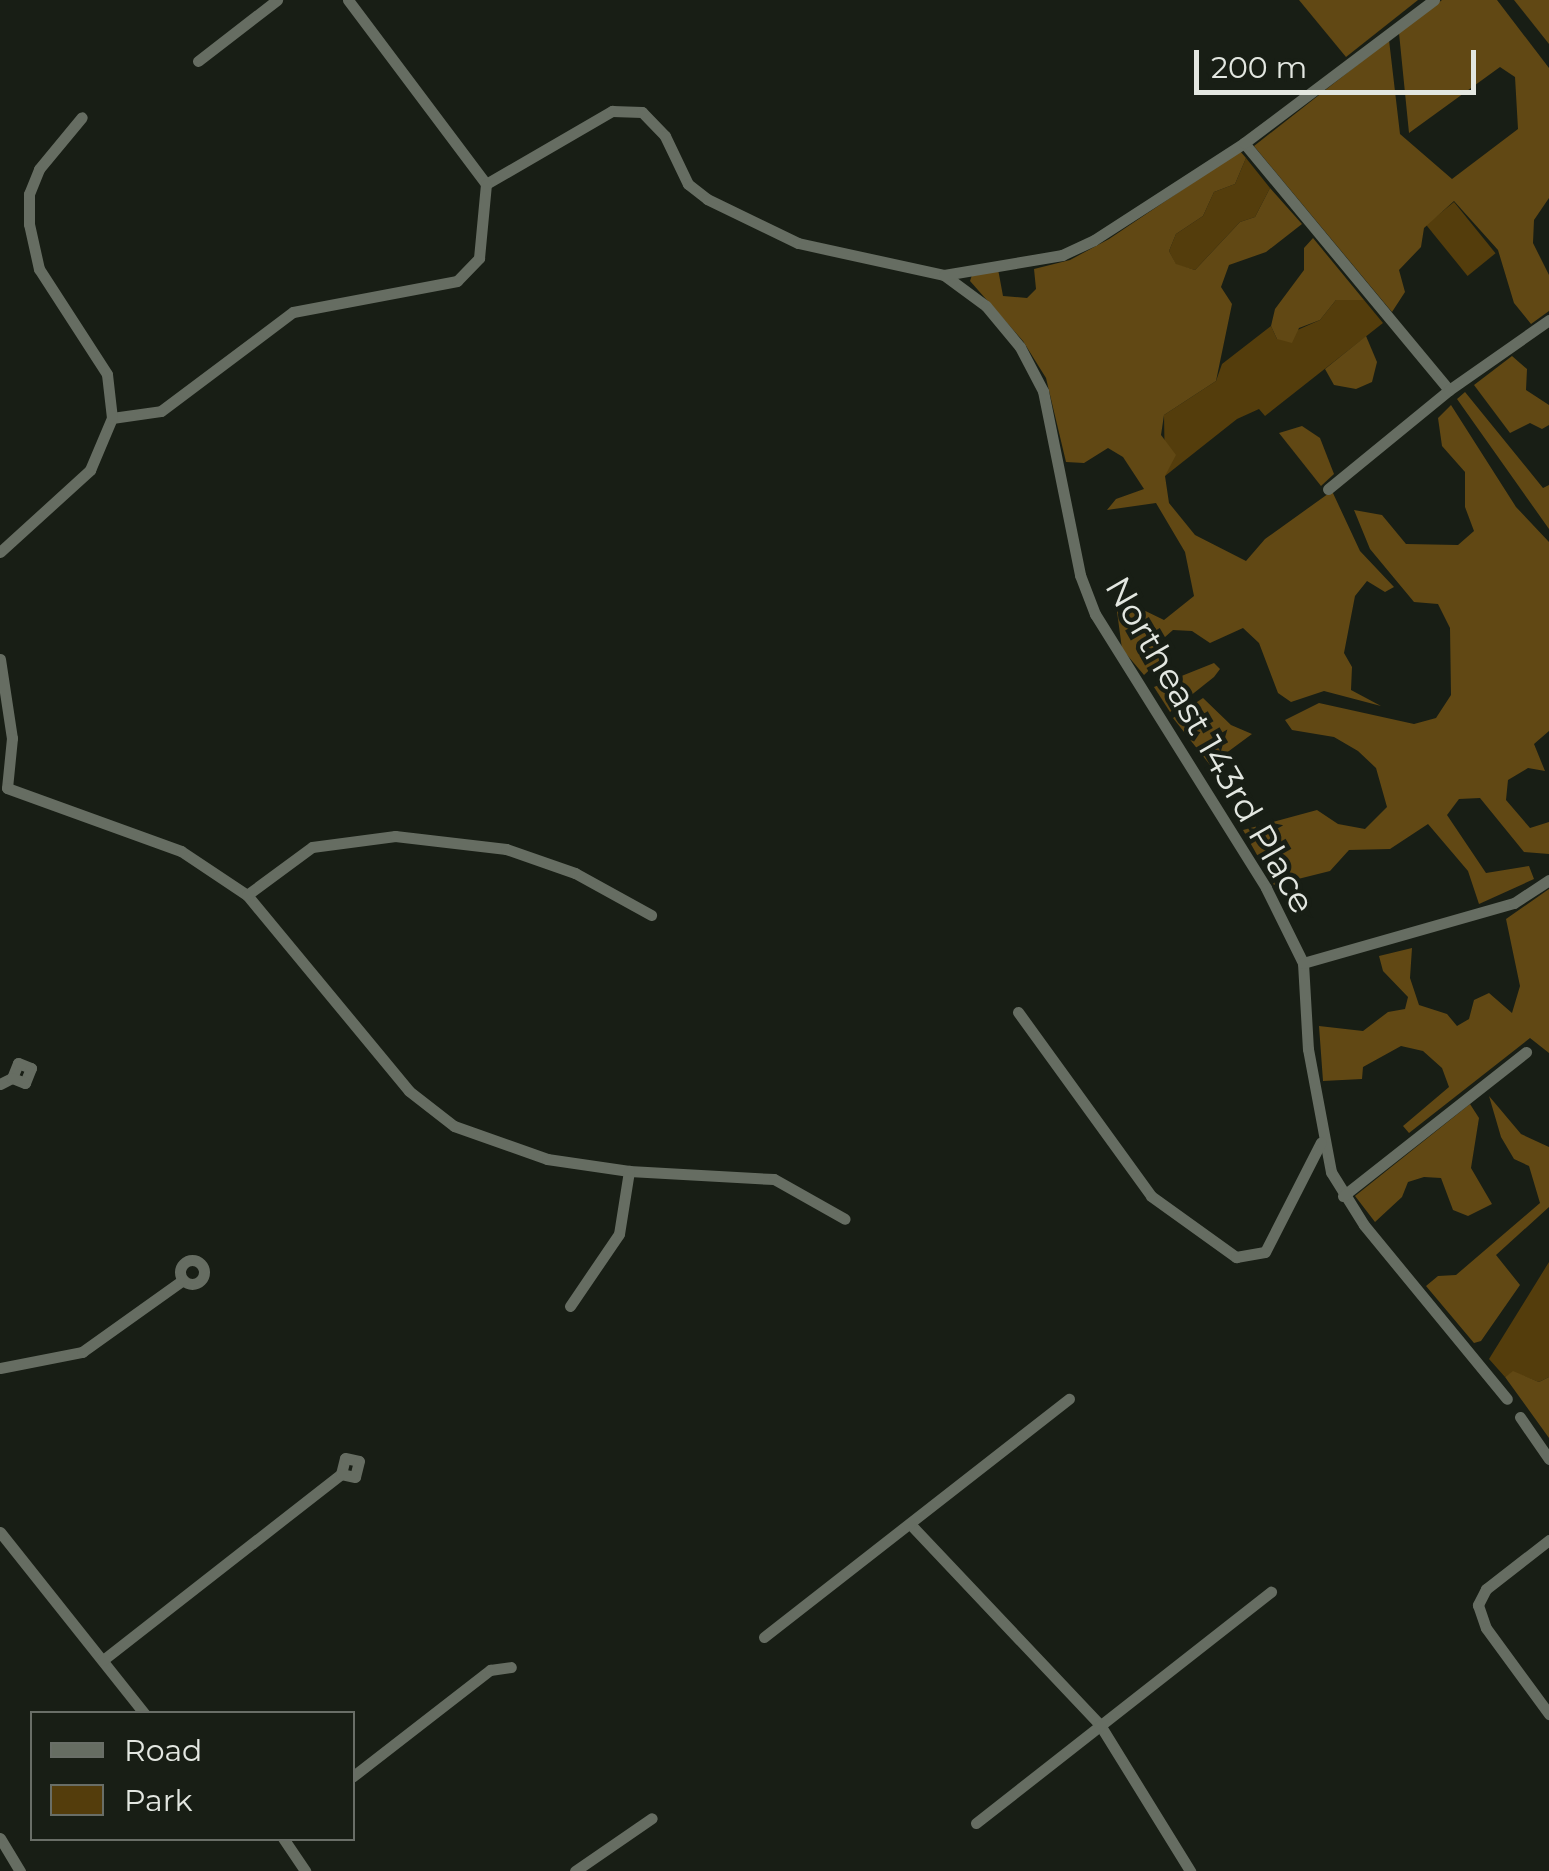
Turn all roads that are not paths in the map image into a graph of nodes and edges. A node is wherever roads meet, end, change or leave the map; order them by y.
1 (277, 0) edge
2 (348, 0) edge
3 (1434, 0) edge
4 (198, 60) dead end
5 (82, 117) dead end
6 (1244, 142) junction
7 (486, 184) junction
8 (944, 275) junction
9 (1549, 320) edge
10 (1449, 390) junction
11 (112, 418) junction
12 (1328, 489) dead end
13 (0, 552) edge
14 (0, 658) edge
15 (7, 788) junction
16 (0, 804) edge
17 (1549, 880) edge
18 (247, 895) junction
19 (651, 914) dead end
20 (1302, 963) junction
21 (1018, 1012) dead end
22 (1526, 1052) dead end
23 (1321, 1142) junction
24 (628, 1171) junction
25 (1343, 1196) junction
26 (845, 1219) dead end
27 (183, 1280) dead end
28 (570, 1306) dead end
29 (0, 1368) edge
30 (1069, 1399) dead end
31 (1507, 1399) dead end
32 (1520, 1417) dead end
33 (1549, 1459) edge
34 (341, 1474) dead end
35 (911, 1524) junction
36 (0, 1532) edge
37 (1549, 1540) edge
38 (1271, 1592) dead end
39 (764, 1637) dead end
40 (103, 1660) junction
41 (511, 1666) dead end
42 (143, 1711) edge
43 (1549, 1714) edge
44 (1100, 1725) junction
45 (355, 1774) edge
46 (652, 1818) dead end
47 (976, 1823) dead end
48 (0, 1838) edge
49 (285, 1841) edge
50 (20, 1871) edge
51 (305, 1871) edge
52 (575, 1871) edge
53 (1190, 1871) edge

1 - 4 street
2 - 7 street
3 - 6 street
5 - 11 street
6 - 8 street
6 - 10 street
7 - 8 street, Northeast 143rd Place
7 - 11 street
8 - 20 street, Northeast 143rd Place
9 - 10 street
10 - 12 street
11 - 13 street
14 - 15 street
15 - 16 street
15 - 18 street
17 - 20 street
18 - 19 street
18 - 24 street
20 - 23 street, Northeast 143rd Place
21 - 23 street
22 - 25 street
23 - 25 street, Northeast 143rd Place
24 - 26 street
24 - 28 street
25 - 31 street, Northeast 143rd Place
27 - 29 street
30 - 35 street
32 - 33 street
34 - 40 street
35 - 39 street
35 - 44 street
36 - 40 street
37 - 43 street
38 - 44 street
40 - 42 street
41 - 45 street
44 - 47 street
44 - 53 street
46 - 52 street
48 - 50 street
49 - 51 street

